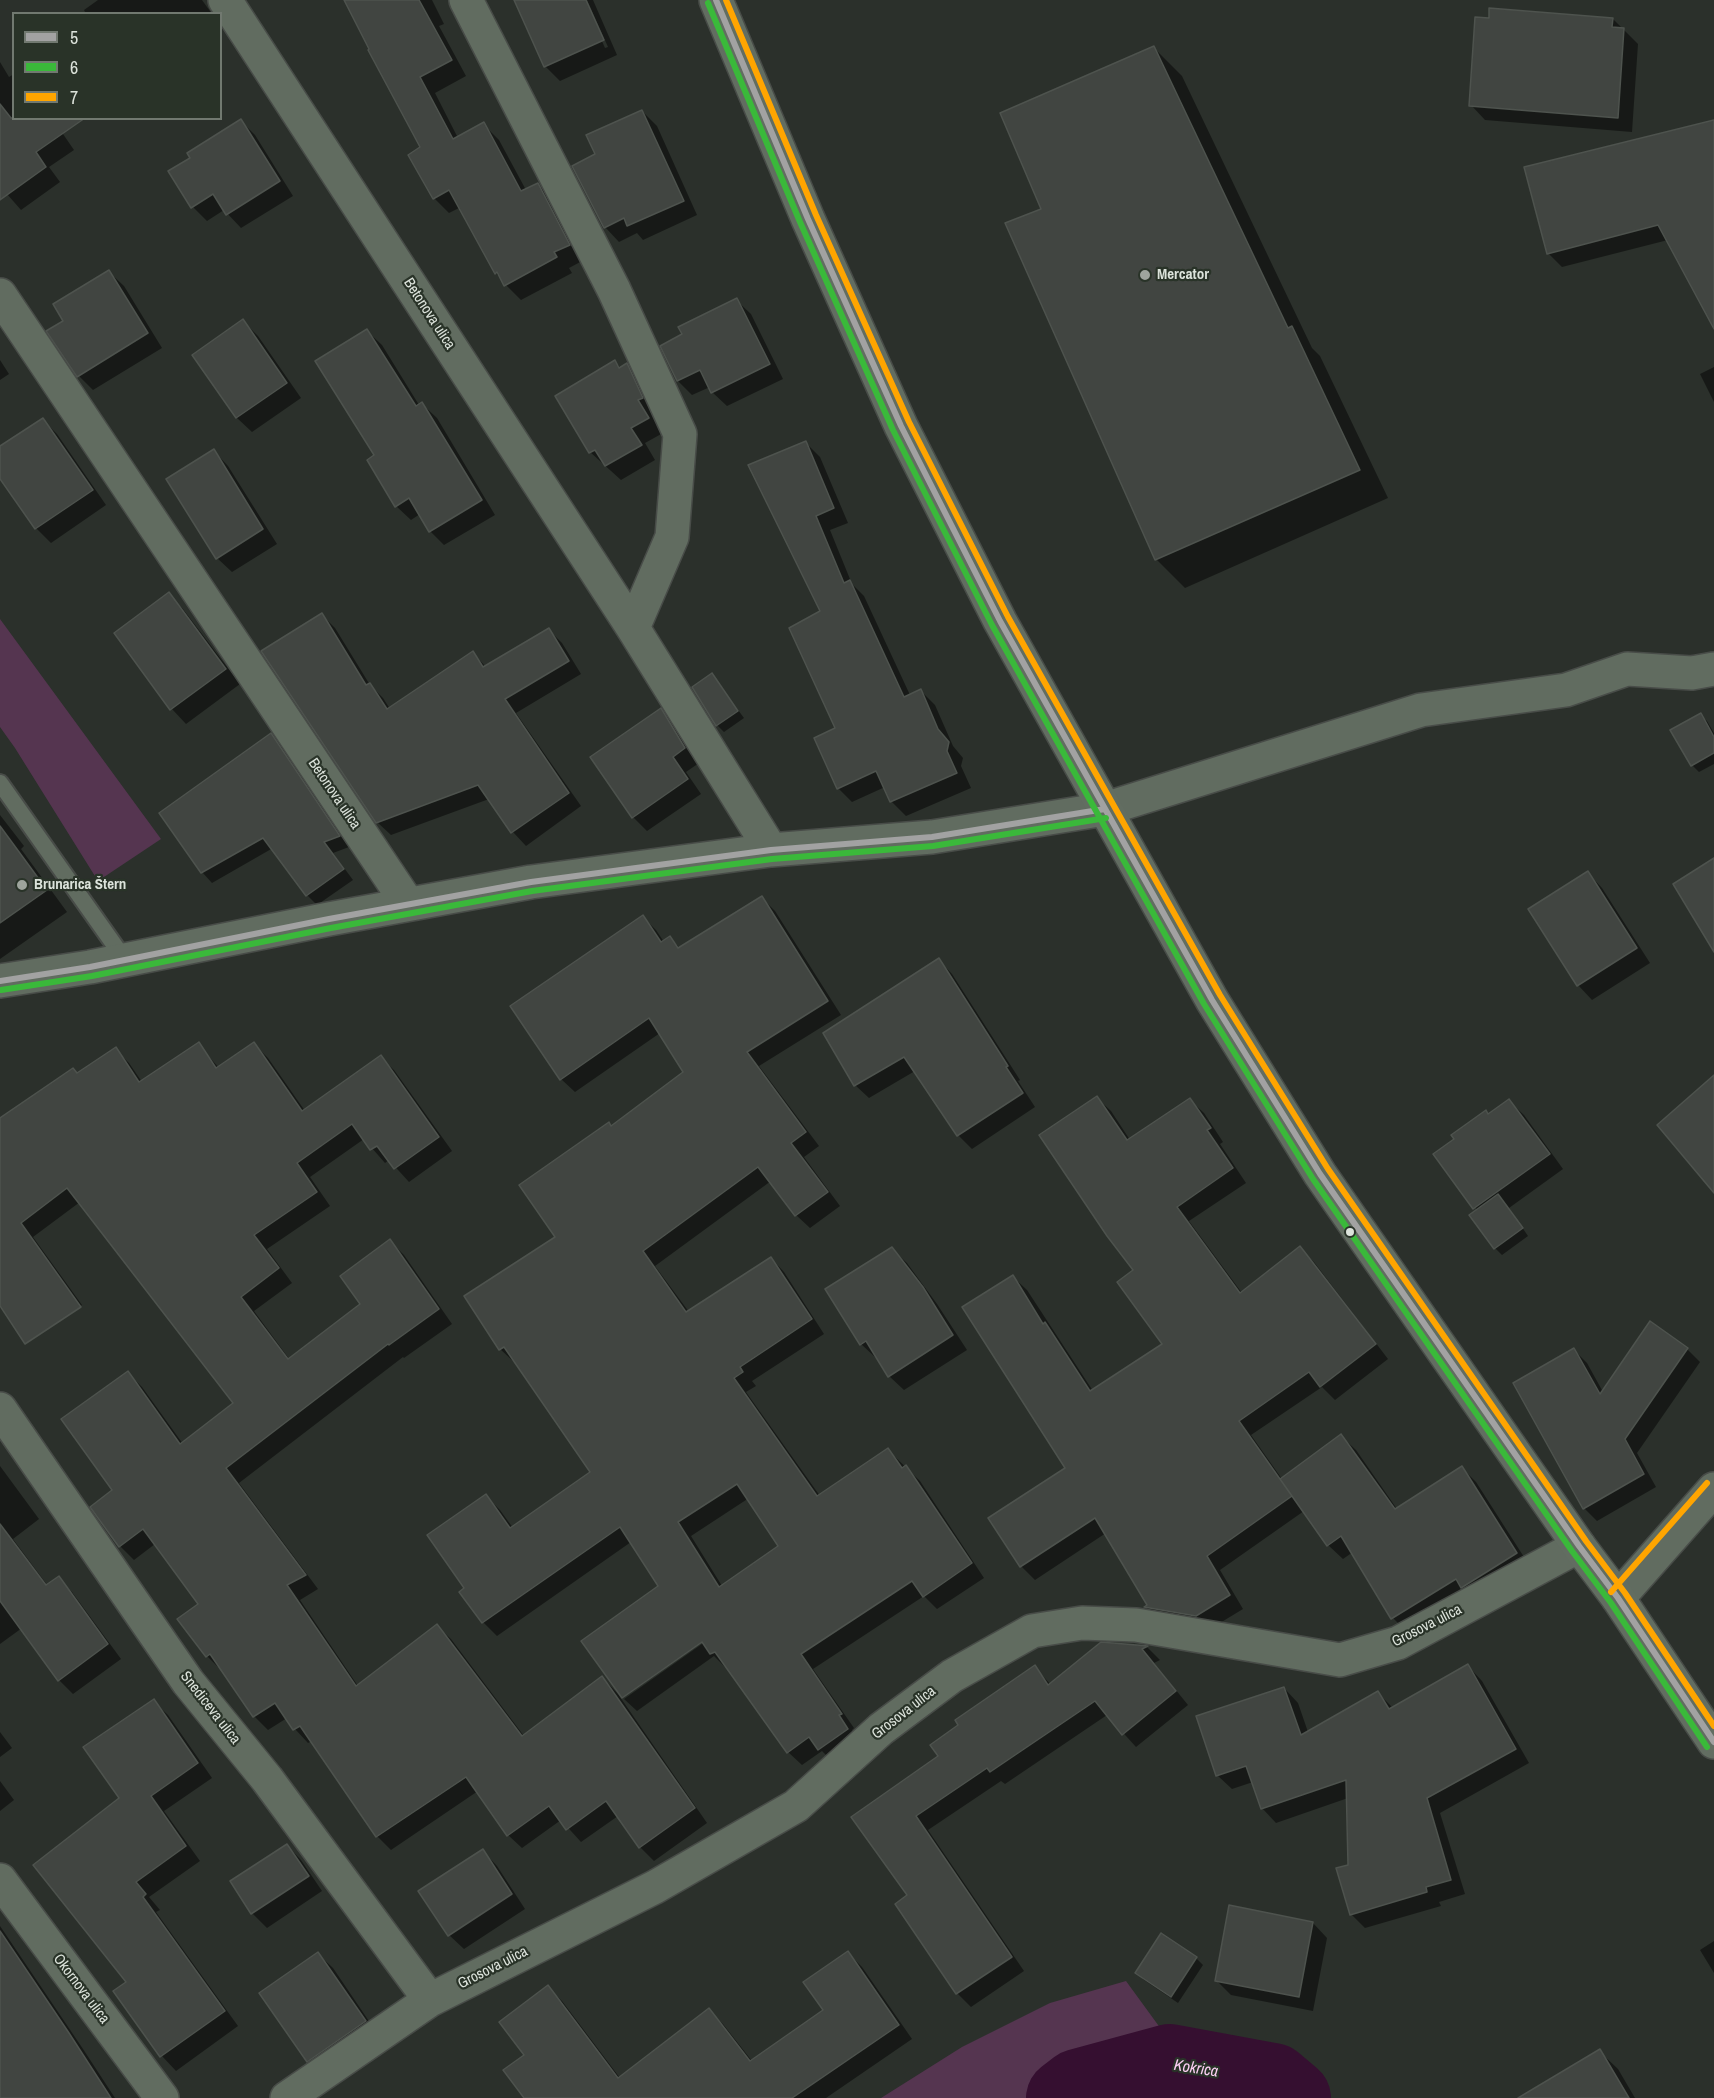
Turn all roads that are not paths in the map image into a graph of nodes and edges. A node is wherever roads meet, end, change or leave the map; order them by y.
1 (225, 0) edge
2 (466, 0) edge
3 (716, 0) edge
4 (0, 295) edge
5 (633, 628) junction
6 (1714, 669) edge
7 (0, 783) edge
8 (1105, 809) junction
9 (771, 850) junction
10 (408, 904) junction
11 (125, 960) junction
12 (0, 981) edge
13 (0, 1409) edge
14 (1714, 1489) edge
15 (1579, 1546) junction
16 (1618, 1598) junction
17 (1714, 1742) edge
18 (0, 1880) edge
19 (430, 2000) junction
20 (162, 2098) edge
21 (287, 2098) edge

1 - 5 street, Betonova ulica
2 - 5 street
3 - 8 street
4 - 10 street, Betonova ulica
5 - 9 street, Betonova ulica
6 - 8 street
7 - 11 lane
8 - 9 street
8 - 15 street
9 - 10 street
10 - 11 street
11 - 12 street
13 - 19 street, Snediceva ulica
14 - 16 street
15 - 16 street
15 - 19 street, Grosova ulica
16 - 17 street
18 - 20 street, Okornova ulica
19 - 21 street, Grosova ulica

